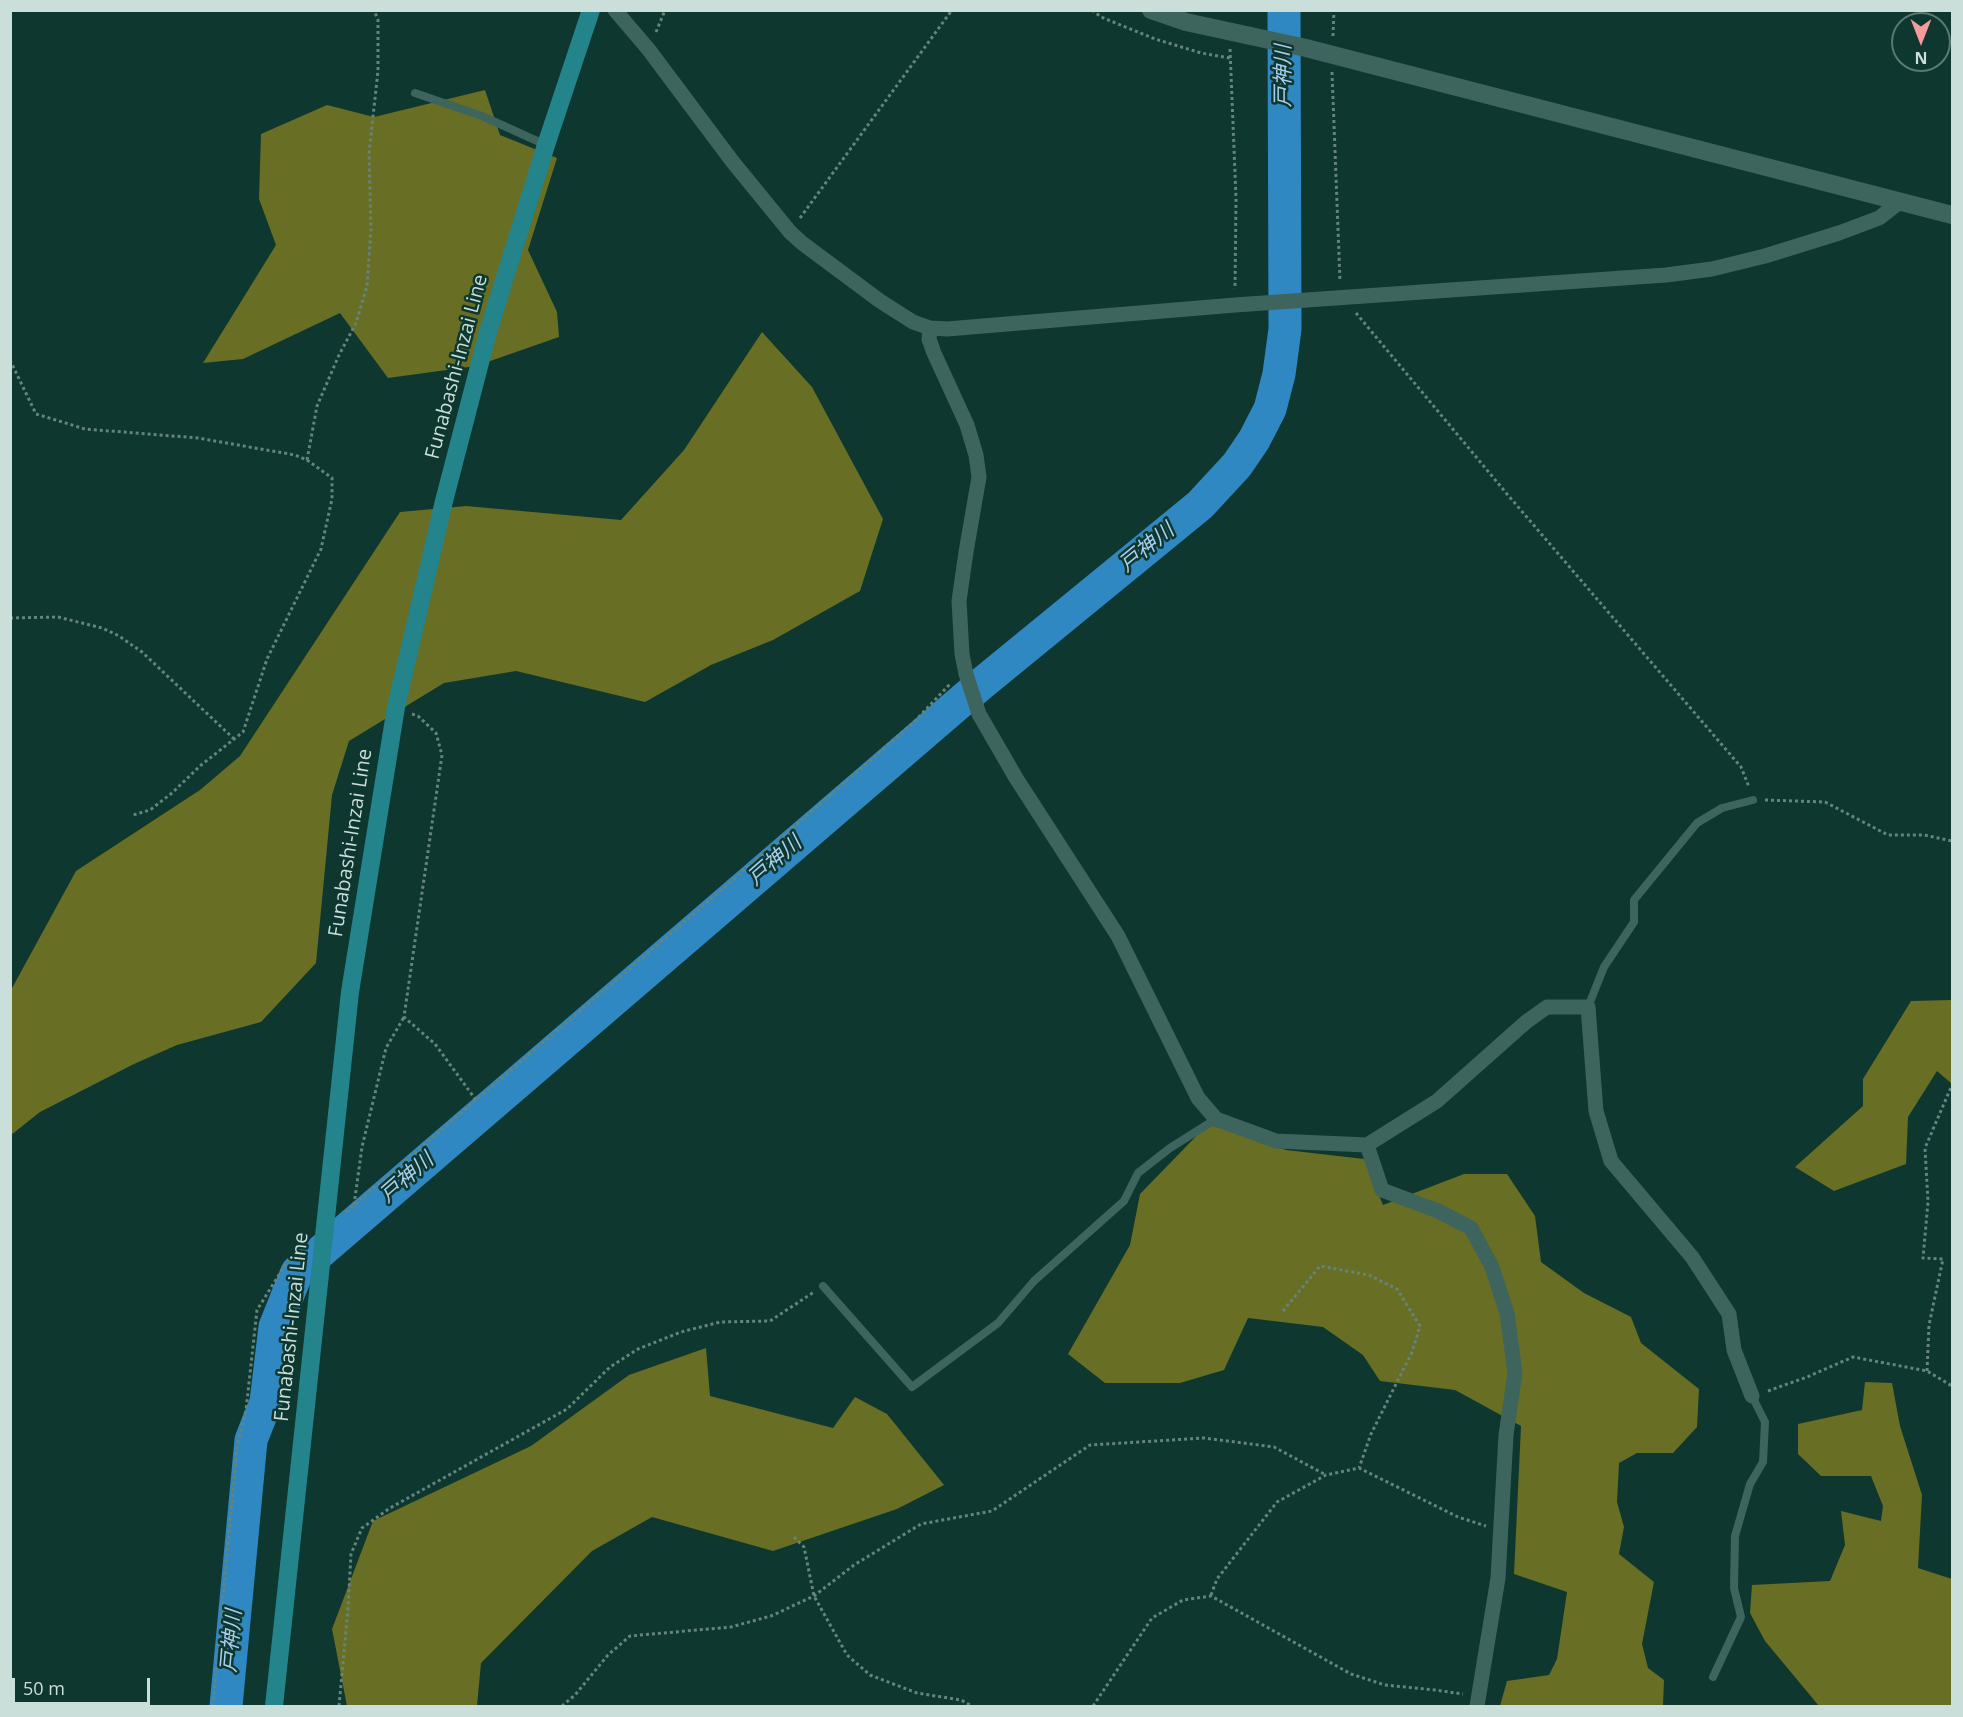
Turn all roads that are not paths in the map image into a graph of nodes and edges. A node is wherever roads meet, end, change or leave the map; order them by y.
1 (591, 10) edge
2 (615, 10) edge
3 (1151, 10) edge
4 (415, 93) dead end
5 (546, 145) junction
6 (1901, 201) junction
7 (1953, 214) edge
8 (930, 328) junction
9 (1754, 800) road end
10 (1588, 1007) junction
11 (1216, 1119) junction
12 (1367, 1145) junction
13 (823, 1286) road end
14 (1752, 1396) joint
15 (1713, 1677) dead end
16 (1479, 1702) edge
17 (274, 1707) edge

1 - 5 main road, Funabashi-Inzai Line
2 - 8 street
3 - 6 street
4 - 5 lane
5 - 17 main road, Funabashi-Inzai Line
6 - 7 street
6 - 8 street
8 - 11 street
9 - 10 lane
10 - 12 street
10 - 14 street
11 - 12 street
11 - 13 lane
12 - 16 street
14 - 15 lane

